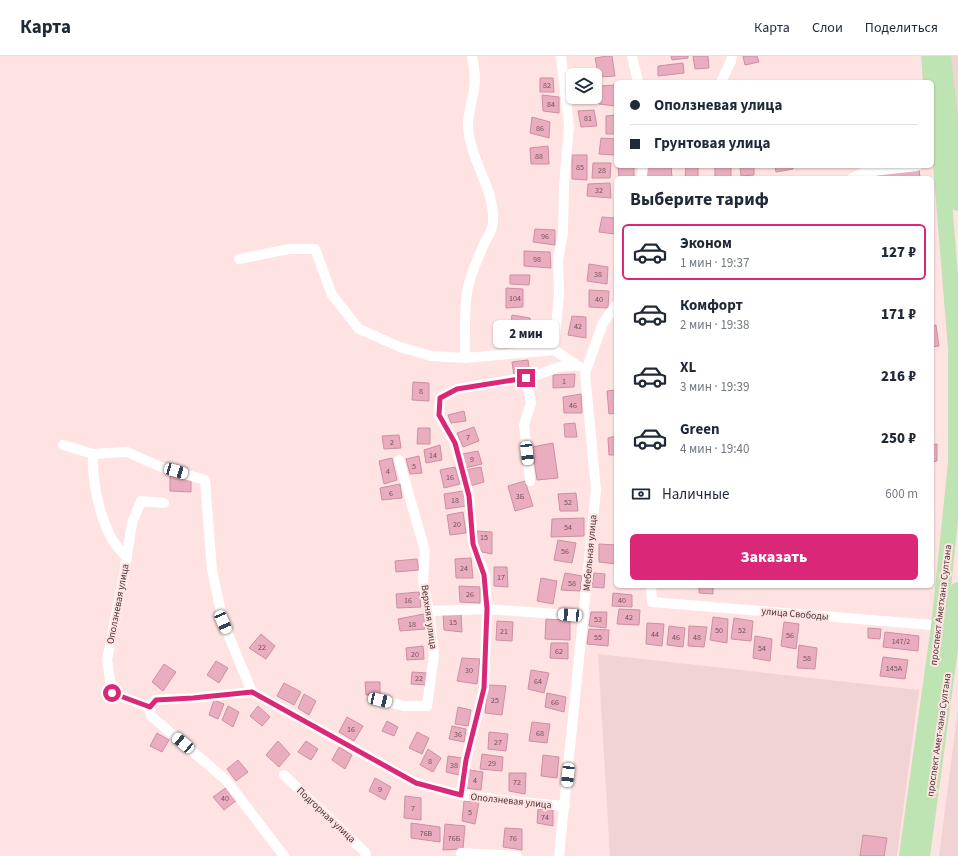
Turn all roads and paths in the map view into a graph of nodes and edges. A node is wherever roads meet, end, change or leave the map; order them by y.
1 (472, 56) edge
2 (561, 56) edge
3 (632, 56) edge
4 (732, 56) edge
5 (929, 56) edge
6 (944, 56) edge
7 (638, 80) edge
8 (723, 80) edge
9 (931, 80) edge
10 (934, 104) edge
11 (943, 164) edge
12 (900, 168) edge
13 (856, 176) edge
14 (958, 203) edge
15 (239, 259) dead end
16 (614, 308) edge
17 (554, 350) junction
18 (465, 358) junction
19 (577, 365) junction
20 (585, 374) junction
21 (526, 378) junction
22 (63, 445) dead end
23 (93, 454) junction
24 (399, 460) dead end
25 (957, 464) edge
26 (530, 481) dead end
27 (164, 503) dead end
28 (127, 558) junction
29 (651, 588) edge
30 (958, 590) edge
31 (487, 609) junction
32 (429, 610) junction
33 (584, 616) junction
34 (946, 627) junction
35 (252, 692) junction
36 (380, 700) dead end
37 (150, 707) junction
38 (284, 775) dead end
39 (461, 795) junction
40 (565, 806) junction
41 (461, 854) dead end
42 (284, 856) edge
43 (366, 856) edge
44 (517, 856) edge
45 (559, 856) edge
46 (907, 856) edge
47 (922, 856) edge

1 - 18 street
2 - 17 street
3 - 7 street
4 - 8 street
5 - 9 main road
6 - 11 main road
10 - 11 main road, проспект Аметхана Султана
11 - 14 main road
11 - 25 main road, проспект Аметхана Султана
12 - 13 street
15 - 18 street
16 - 20 street, Мебельная улица
17 - 18 street
17 - 19 street
19 - 20 street
19 - 21 street
20 - 33 street, Мебельная улица
21 - 26 street
21 - 31 street
22 - 23 street
23 - 28 street
23 - 35 street
24 - 32 street, Верхняя улица
25 - 34 main road, проспект Аметхана Султана
27 - 28 street, Оползневая улица
28 - 37 street, Оползневая улица
29 - 34 street, улица Свободы
30 - 34 main road, проспект Амет-хана Султана
31 - 32 street
31 - 33 street
31 - 39 street
32 - 36 street, Верхняя улица
33 - 40 street, Мебельная улица
34 - 46 main road, проспект Аметхана Султана
34 - 47 main road, проспект Амет-хана Султана
35 - 37 street
35 - 39 street, Оползневая улица
37 - 42 street
38 - 43 street, Подгорная улица
39 - 40 street, Оползневая улица
40 - 45 street, Мебельная улица
41 - 44 street

